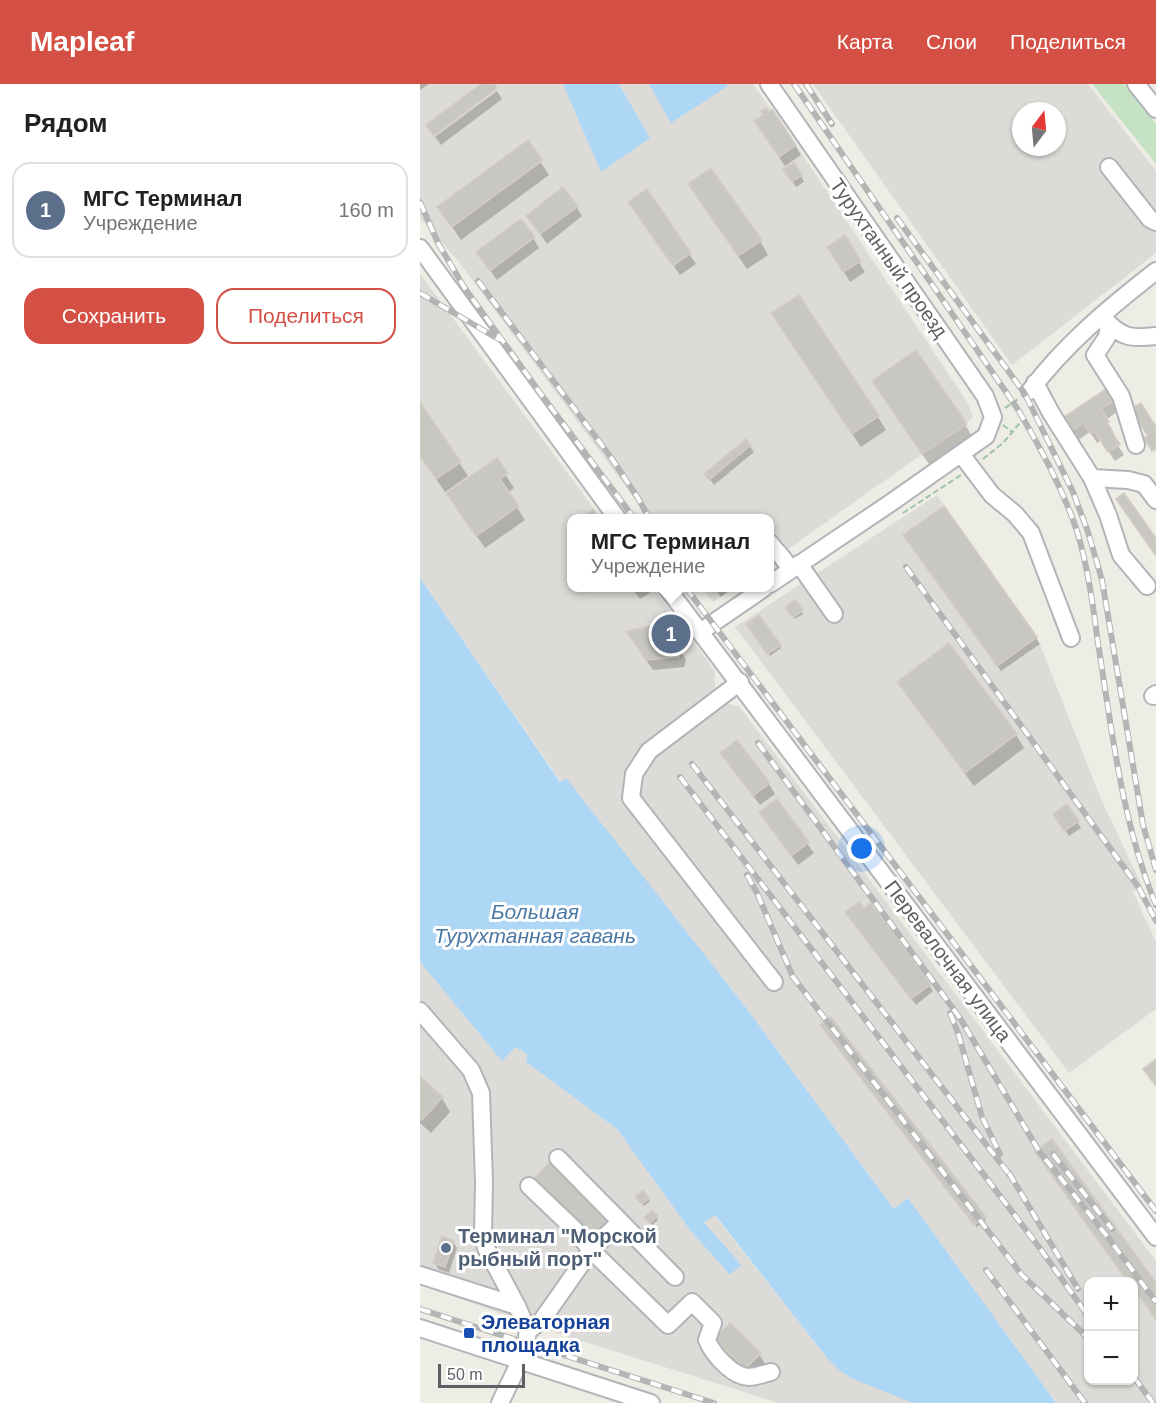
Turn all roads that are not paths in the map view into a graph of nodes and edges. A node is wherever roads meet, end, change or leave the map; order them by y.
1 (769, 84) edge
2 (1136, 84) edge
3 (1156, 109) edge
4 (1109, 167) dead end
5 (1156, 222) edge
6 (420, 248) edge
7 (1156, 271) edge
8 (1105, 320) junction
9 (1156, 336) edge
10 (1136, 445) dead end
11 (961, 454) junction
12 (1092, 478) junction
13 (1156, 500) edge
14 (613, 514) edge
15 (774, 549) edge
16 (795, 567) junction
17 (774, 581) edge
18 (1147, 586) dead end
19 (670, 592) edge
20 (759, 592) edge
21 (834, 615) dead end
22 (700, 632) junction
23 (1071, 638) dead end
24 (740, 682) junction
25 (774, 982) dead end
26 (420, 1011) edge
27 (558, 1158) dead end
28 (529, 1186) dead end
29 (620, 1222) junction
30 (1156, 1238) edge
31 (591, 1250) junction
32 (420, 1275) edge
33 (675, 1277) dead end
34 (517, 1306) junction
35 (420, 1328) edge
36 (528, 1331) junction
37 (420, 1339) edge
38 (518, 1365) junction
39 (771, 1372) dead end
40 (500, 1403) edge
41 (616, 1403) edge
42 (651, 1403) edge

1 - 11 street, Турухтанный проезд
2 - 3 street
4 - 5 street
6 - 14 street
7 - 8 street
8 - 9 street
8 - 10 street
8 - 12 street
11 - 16 street
11 - 23 street
12 - 13 street
12 - 18 street
15 - 16 street
16 - 17 street
16 - 21 street
19 - 22 street, Перевалочная улица
20 - 22 street
22 - 24 street, Перевалочная улица
24 - 25 street
24 - 30 street, Перевалочная улица
26 - 34 street
27 - 29 street
28 - 31 street
29 - 31 street
29 - 33 street
31 - 36 street
31 - 39 street
32 - 34 street
34 - 36 street
35 - 38 street
36 - 38 street
37 - 38 street
38 - 40 street
38 - 41 street
38 - 42 street

